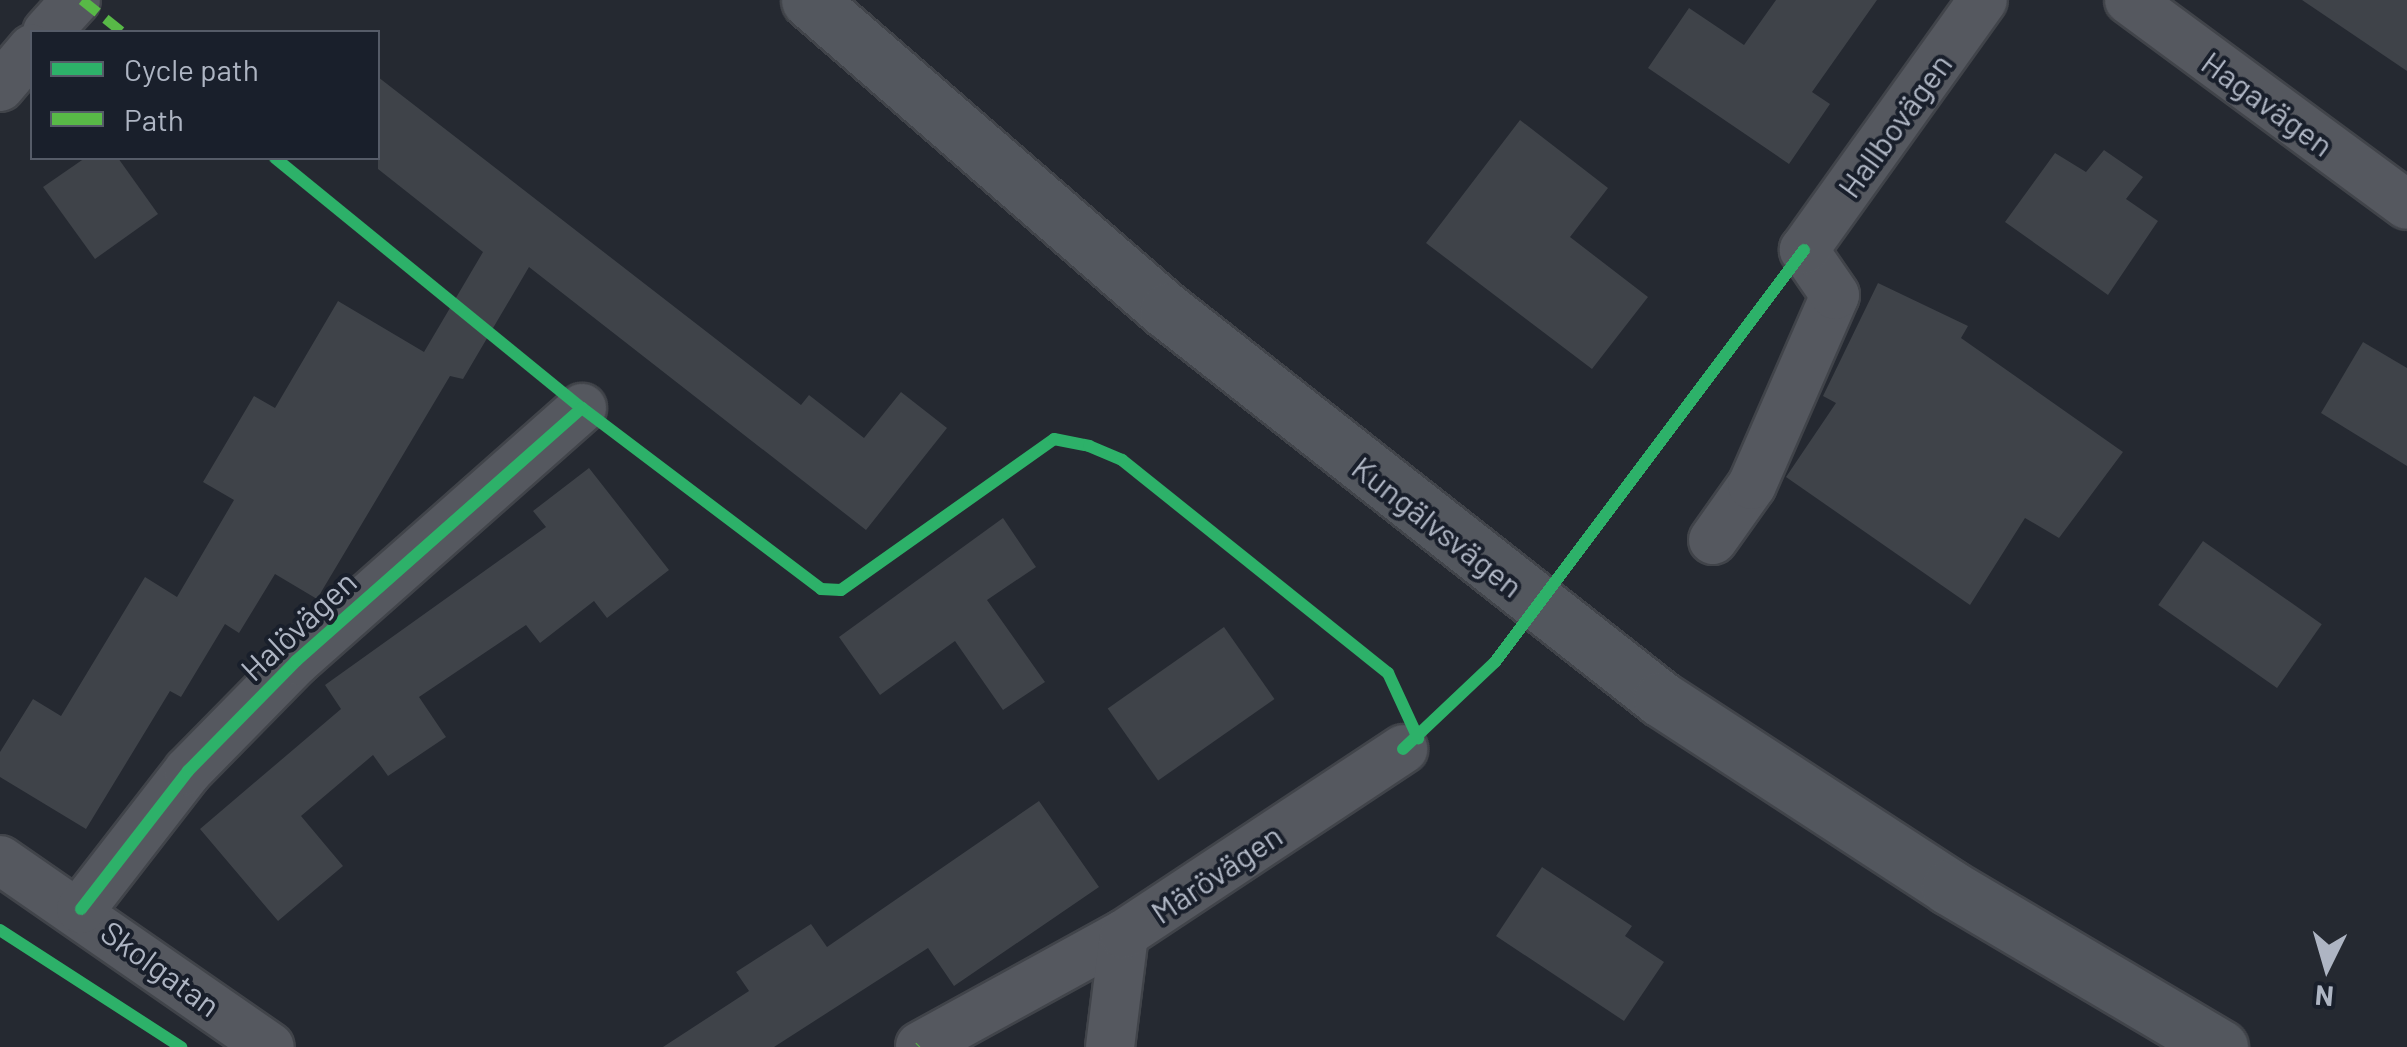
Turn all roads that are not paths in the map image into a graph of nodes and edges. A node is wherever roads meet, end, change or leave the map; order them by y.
1 (76, 0) edge
2 (809, 0) edge
3 (1983, 0) edge
4 (2129, 0) edge
5 (49, 30) edge
6 (30, 52) edge
7 (0, 87) edge
8 (2407, 205) edge
9 (582, 408) dead end
10 (1713, 540) dead end
11 (1403, 749) dead end
12 (0, 860) edge
13 (81, 909) junction
14 (1124, 934) junction
15 (920, 1046) edge
16 (270, 1047) edge
17 (1110, 1047) edge
18 (2220, 1047) edge

1 - 5 street
2 - 18 main road, Kungälvsvägen
3 - 10 street, Hallbovägen
4 - 8 street, Hagavägen
6 - 7 street
9 - 13 street, Halövägen
11 - 14 street, Märövägen
12 - 13 street, Skolgatan
13 - 16 street, Skolgatan
14 - 15 street
14 - 17 street, Märövägen

